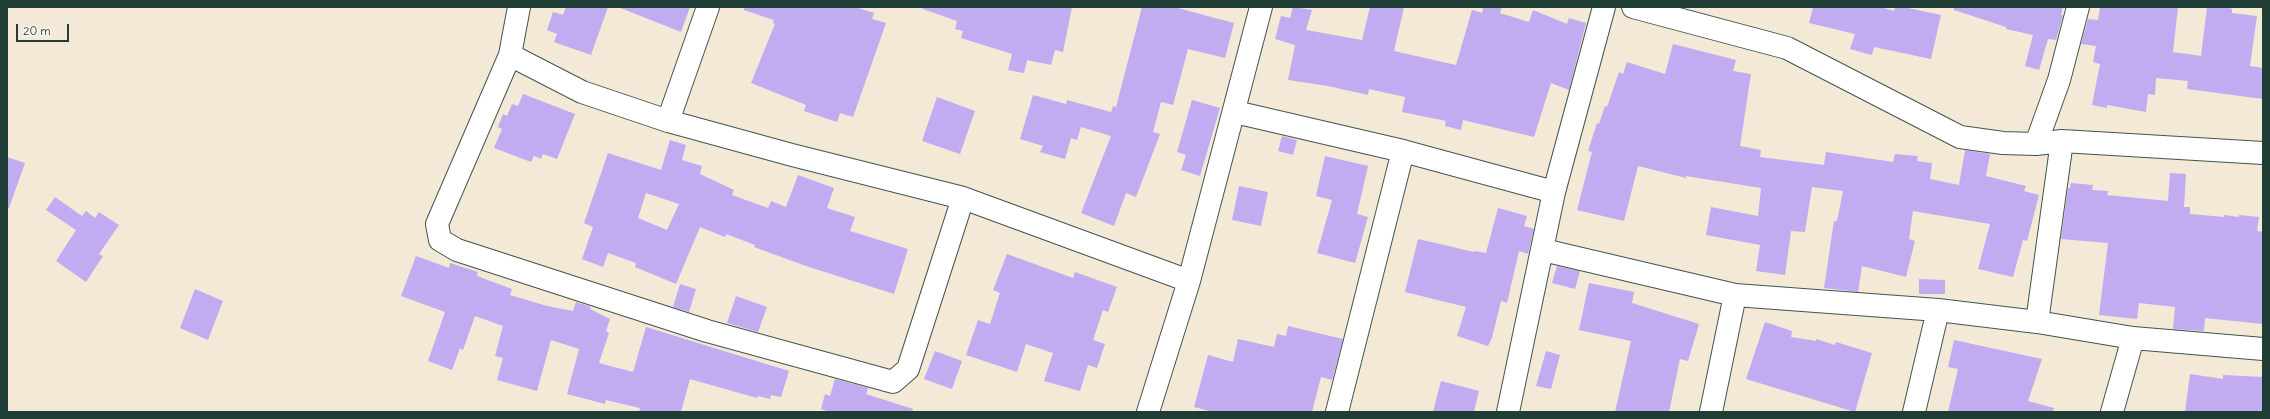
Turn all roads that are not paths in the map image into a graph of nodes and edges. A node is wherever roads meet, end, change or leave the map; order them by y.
1 (519, 7) edge
2 (708, 7) edge
3 (1261, 7) edge
4 (1604, 7) edge
5 (1633, 7) edge
6 (2078, 7) edge
7 (510, 55) junction
8 (1234, 112) junction
9 (668, 121) junction
10 (2062, 141) junction
11 (2036, 144) junction
12 (1403, 151) junction
13 (2263, 153) edge
14 (1554, 192) junction
15 (963, 198) junction
16 (1543, 250) junction
17 (1189, 281) junction
18 (1735, 295) junction
19 (1938, 310) junction
20 (2036, 322) junction
21 (2133, 338) junction
22 (2263, 349) edge
23 (1148, 412) edge
24 (1337, 412) edge
25 (1508, 412) edge
26 (1711, 412) edge
27 (1914, 412) edge
28 (2112, 412) edge

1 - 7 street
2 - 9 street
3 - 8 street
4 - 14 street
5 - 11 street
6 - 11 street
7 - 9 street
7 - 15 street
8 - 12 street
8 - 17 street
9 - 15 street
10 - 11 street
10 - 13 street
10 - 20 street
12 - 14 street
12 - 24 street
14 - 16 street
15 - 17 street
16 - 18 street
16 - 25 street
17 - 23 street
18 - 19 street
18 - 26 street
19 - 20 street
19 - 27 street
20 - 21 street
21 - 22 street
21 - 28 street

